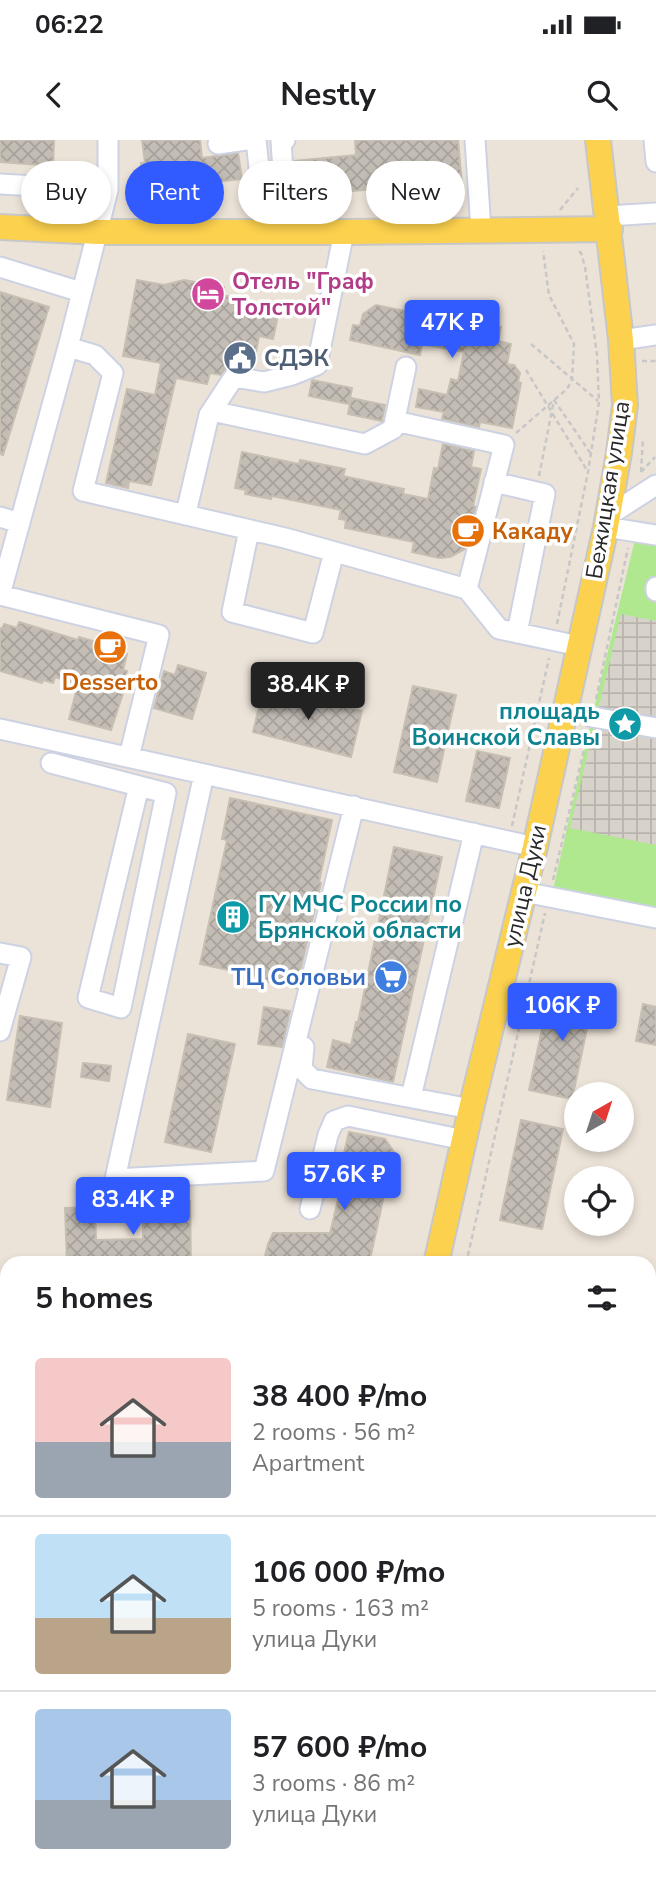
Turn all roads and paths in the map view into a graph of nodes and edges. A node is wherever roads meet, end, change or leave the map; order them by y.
1 (107, 140) edge
2 (246, 140) edge
3 (256, 140) edge
4 (285, 140) edge
5 (475, 140) edge
6 (598, 140) edge
7 (654, 140) edge
8 (218, 144) dead end
9 (107, 161) edge
10 (656, 162) edge
11 (0, 184) edge
12 (21, 185) edge
13 (578, 188) dead end
14 (656, 213) edge
15 (555, 218) dead end
16 (609, 223) junction
17 (100, 224) edge
18 (0, 227) edge
19 (481, 230) junction
20 (98, 232) junction
21 (277, 232) junction
22 (344, 232) junction
23 (541, 243) dead end
24 (575, 246) dead end
25 (0, 267) edge
26 (81, 292) junction
27 (656, 335) edge
28 (621, 340) junction
29 (531, 344) dead end
30 (68, 347) junction
31 (642, 361) dead end
32 (656, 361) edge
33 (406, 367) dead end
34 (526, 370) dead end
35 (572, 380) junction
36 (554, 400) junction
37 (599, 402) junction
38 (548, 405) junction
39 (212, 411) junction
40 (552, 412) junction
41 (395, 421) junction
42 (510, 438) dead end
43 (591, 454) junction
44 (655, 457) edge
45 (589, 472) junction
46 (649, 478) edge
47 (494, 482) junction
48 (537, 492) junction
49 (186, 513) junction
50 (0, 517) edge
51 (607, 521) junction
52 (20, 523) junction
53 (249, 530) junction
54 (632, 531) junction
55 (656, 535) edge
56 (334, 552) junction
57 (467, 589) junction
58 (0, 595) edge
59 (516, 633) junction
60 (553, 640) junction
61 (579, 646) junction
62 (564, 712) joint
63 (592, 716) junction
64 (656, 728) edge
65 (0, 729) edge
66 (129, 757) junction
67 (51, 763) dead end
68 (204, 774) junction
69 (139, 786) junction
70 (166, 793) junction
71 (360, 807) junction
72 (474, 833) junction
73 (509, 842) junction
74 (535, 847) junction
75 (524, 892) junction
76 (549, 897) junction
77 (656, 918) edge
78 (0, 953) edge
79 (0, 1031) edge
80 (411, 1097) junction
81 (471, 1109) junction
82 (464, 1140) junction
83 (310, 1209) dead end
84 (438, 1256) edge
85 (468, 1256) edge

1 - 9 street
2 - 8 street
3 - 21 street
4 - 21 street
5 - 19 street
6 - 16 main road, Бежицкая улица
7 - 10 street
11 - 12 street
13 - 15 path
14 - 16 street
16 - 19 main road
16 - 28 main road, Бежицкая улица
17 - 20 street
18 - 20 main road
19 - 22 main road
20 - 21 main road
20 - 26 street
21 - 22 main road
22 - 39 street
23 - 35 path
24 - 37 path
25 - 26 street
26 - 30 street
27 - 28 street
28 - 51 main road, Бежицкая улица
29 - 35 path
30 - 49 street
30 - 52 street
31 - 32 path
33 - 41 street
34 - 38 path
35 - 36 path
35 - 37 path
36 - 38 path
36 - 40 path
36 - 43 path
37 - 43 path
38 - 40 path
38 - 42 path
39 - 41 street
39 - 49 street
40 - 45 path
40 - 48 path
41 - 47 street
43 - 45 path
44 - 46 path
45 - 60 path
46 - 51 street
47 - 48 street
47 - 57 street
48 - 59 street
49 - 53 street
50 - 52 street
51 - 54 street
51 - 61 main road, Бежицкая улица
52 - 58 street
53 - 56 street
53 - 56 street
54 - 55 street
54 - 63 path
56 - 57 street
57 - 59 street
58 - 66 street
59 - 60 street
60 - 61 street
60 - 73 path
61 - 62 main road, Бежицкая улица
62 - 74 main road, улица Дуки
63 - 64 street
63 - 76 path
65 - 66 street
66 - 68 street
67 - 69 street
68 - 70 street
68 - 71 street
68 - 71 street
69 - 70 street
69 - 70 street
71 - 72 street
71 - 80 street
72 - 73 street
72 - 80 street
73 - 74 street
74 - 75 main road, улица Дуки
75 - 76 street
75 - 81 main road, улица Дуки
76 - 77 street
76 - 85 path
78 - 79 street
80 - 81 street
81 - 82 main road, улица Дуки
82 - 83 street
82 - 84 main road, улица Дуки

